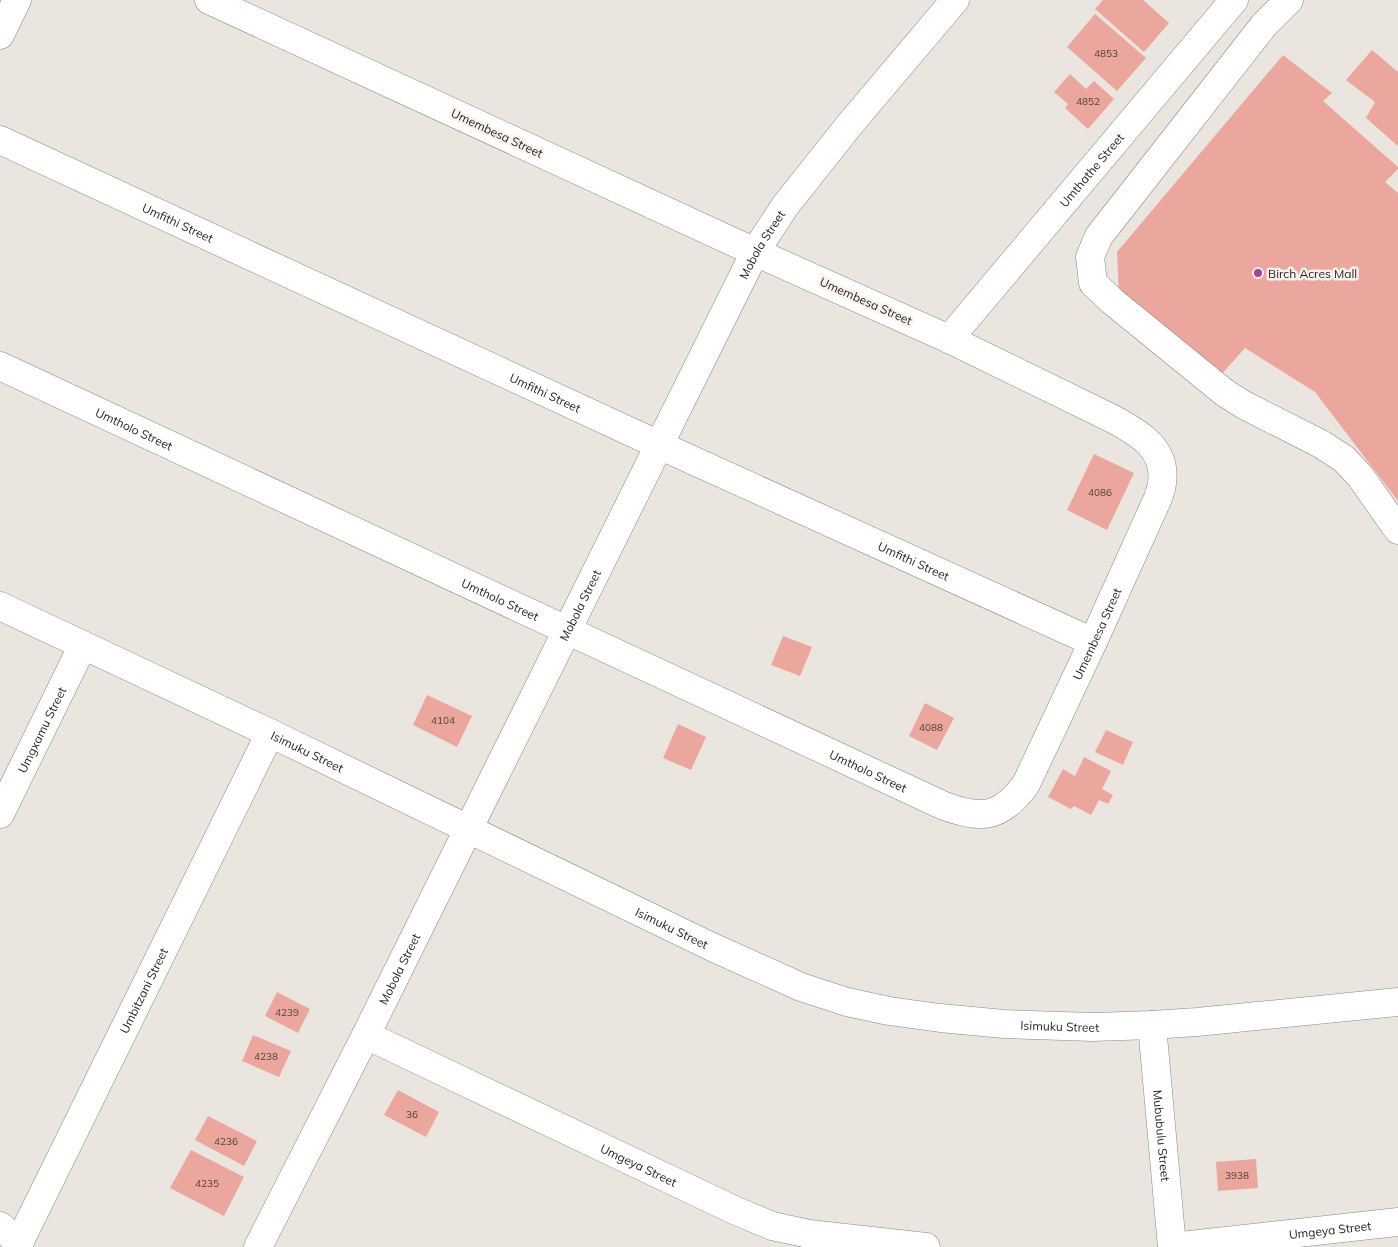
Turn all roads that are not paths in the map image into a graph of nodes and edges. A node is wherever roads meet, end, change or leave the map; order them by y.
1 (17, 0) edge
2 (209, 0) edge
3 (955, 0) edge
4 (1234, 0) edge
5 (1289, 0) edge
6 (0, 36) edge
7 (0, 140) edge
8 (754, 252) junction
9 (949, 339) junction
10 (0, 366) edge
11 (659, 445) junction
12 (1398, 530) edge
13 (0, 606) edge
14 (566, 630) junction
15 (1093, 642) junction
16 (83, 645) junction
17 (270, 733) junction
18 (1005, 806) joint
19 (0, 814) edge
20 (468, 829) junction
21 (1398, 1002) edge
22 (1152, 1025) junction
23 (366, 1035) junction
24 (1398, 1222) edge
25 (12, 1238) edge
26 (258, 1247) edge
27 (926, 1247) edge
28 (1172, 1247) edge

1 - 6 street
2 - 8 street, Umembesa Street
3 - 8 street, Mobola Street
4 - 9 street, Umthathe Street
5 - 12 street
7 - 11 street, Umfithi Street
8 - 9 street, Umembesa Street
8 - 11 street, Mobola Street
9 - 15 street, Umembesa Street
10 - 14 street, Umtholo Street
11 - 14 street, Mobola Street
11 - 15 street, Umfithi Street
13 - 16 street, Isimuku Street
14 - 18 street, Umtholo Street
14 - 20 street, Mobola Street
15 - 18 street, Umembesa Street
16 - 17 street, Isimuku Street
16 - 19 street, Umgxamu Street
17 - 20 street, Isimuku Street
17 - 25 street, Umbitzani Street
20 - 22 street, Isimuku Street
20 - 23 street, Mobola Street
21 - 22 street, Isimuku Street
22 - 28 street, Mububulu Street
23 - 26 street, Mobola Street
23 - 27 street, Umgeya Street
24 - 28 street, Umgeya Street

